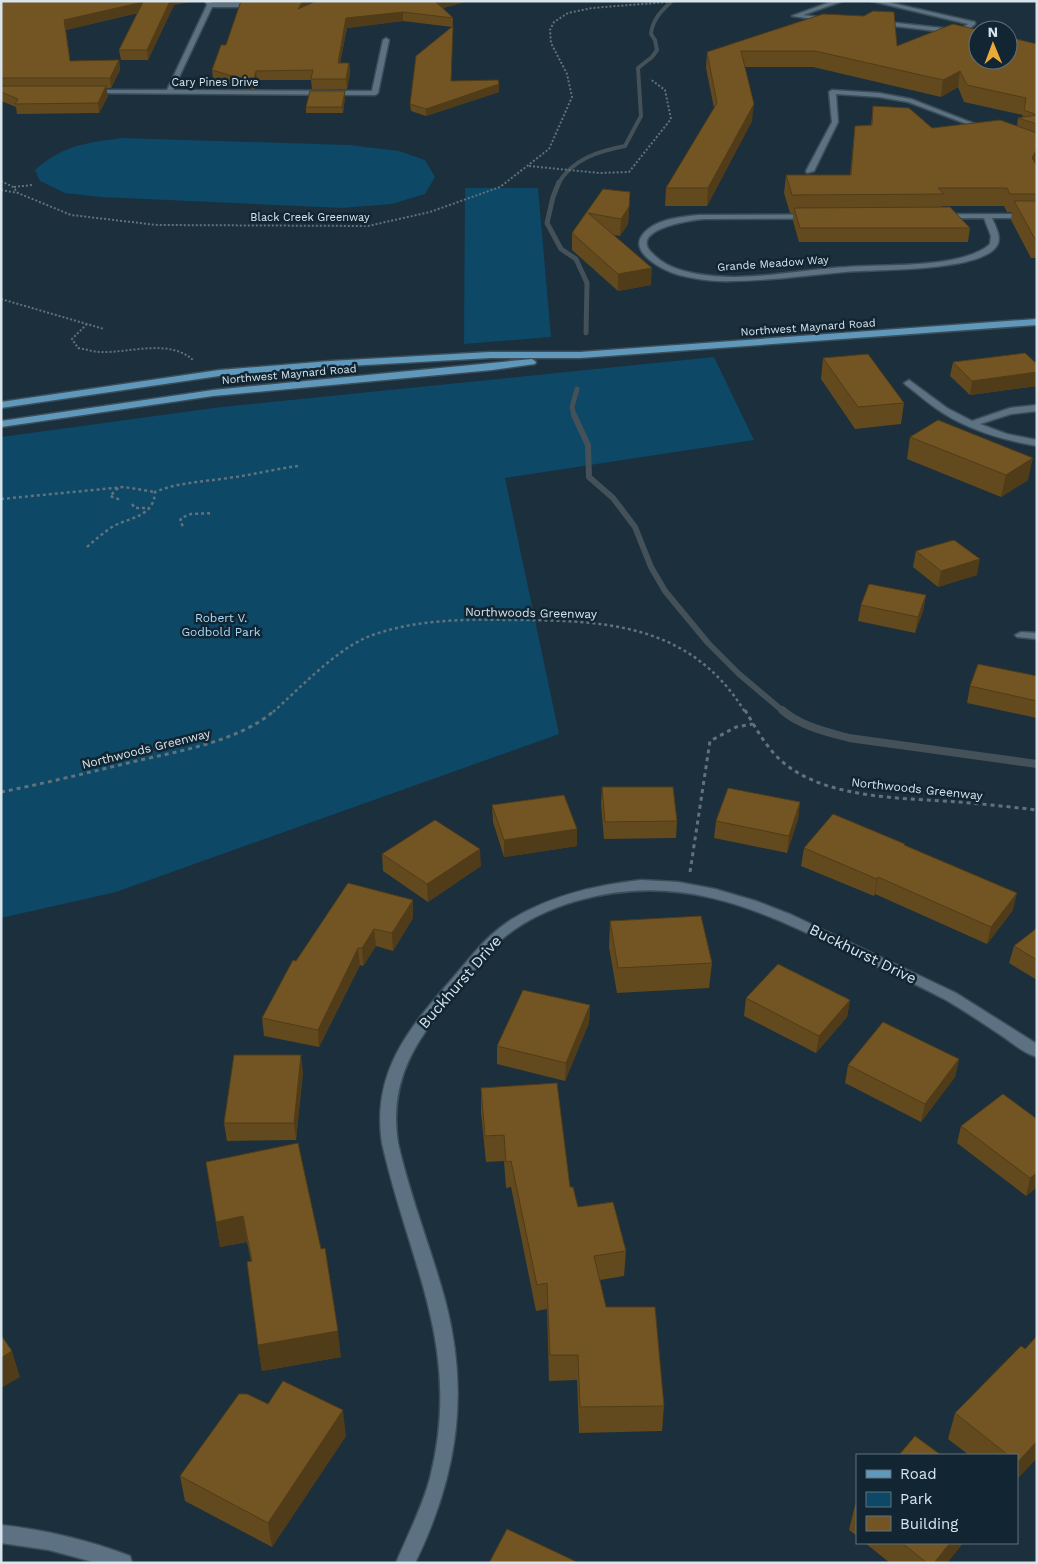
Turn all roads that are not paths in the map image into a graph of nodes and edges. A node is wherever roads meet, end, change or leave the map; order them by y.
1 (840, 1) edge
2 (874, 1) edge
3 (209, 3) edge
4 (267, 5) edge
5 (834, 20) edge
6 (869, 22) edge
7 (962, 32) junction
8 (968, 33) edge
9 (386, 40) dead end
10 (80, 92) edge
11 (169, 92) junction
12 (990, 131) edge
13 (810, 171) dead end
14 (986, 216) junction
15 (1037, 216) edge
16 (1037, 322) edge
17 (580, 355) junction
18 (909, 383) dead end
19 (1, 405) edge
20 (1037, 408) edge
21 (1, 424) edge
22 (972, 424) junction
23 (1037, 443) edge
24 (1021, 635) dead end
25 (1037, 636) edge
26 (1037, 1052) edge
27 (1, 1534) edge
28 (123, 1563) edge
29 (405, 1563) edge

1 - 5 street
2 - 7 street
3 - 4 street
3 - 11 street
6 - 7 street
7 - 8 street
9 - 11 street, Cary Pines Drive
10 - 11 street, Cary Pines Drive
12 - 13 street
14 - 14 street, Grande Meadow Way
14 - 15 street, Grande Meadow Way
16 - 17 main road, Northwest Maynard Road
17 - 19 main road, Northwest Maynard Road
17 - 21 main road, Northwest Maynard Road
18 - 22 street
20 - 22 street
22 - 23 street
24 - 25 street
26 - 29 street, Buckhurst Drive
27 - 28 street

